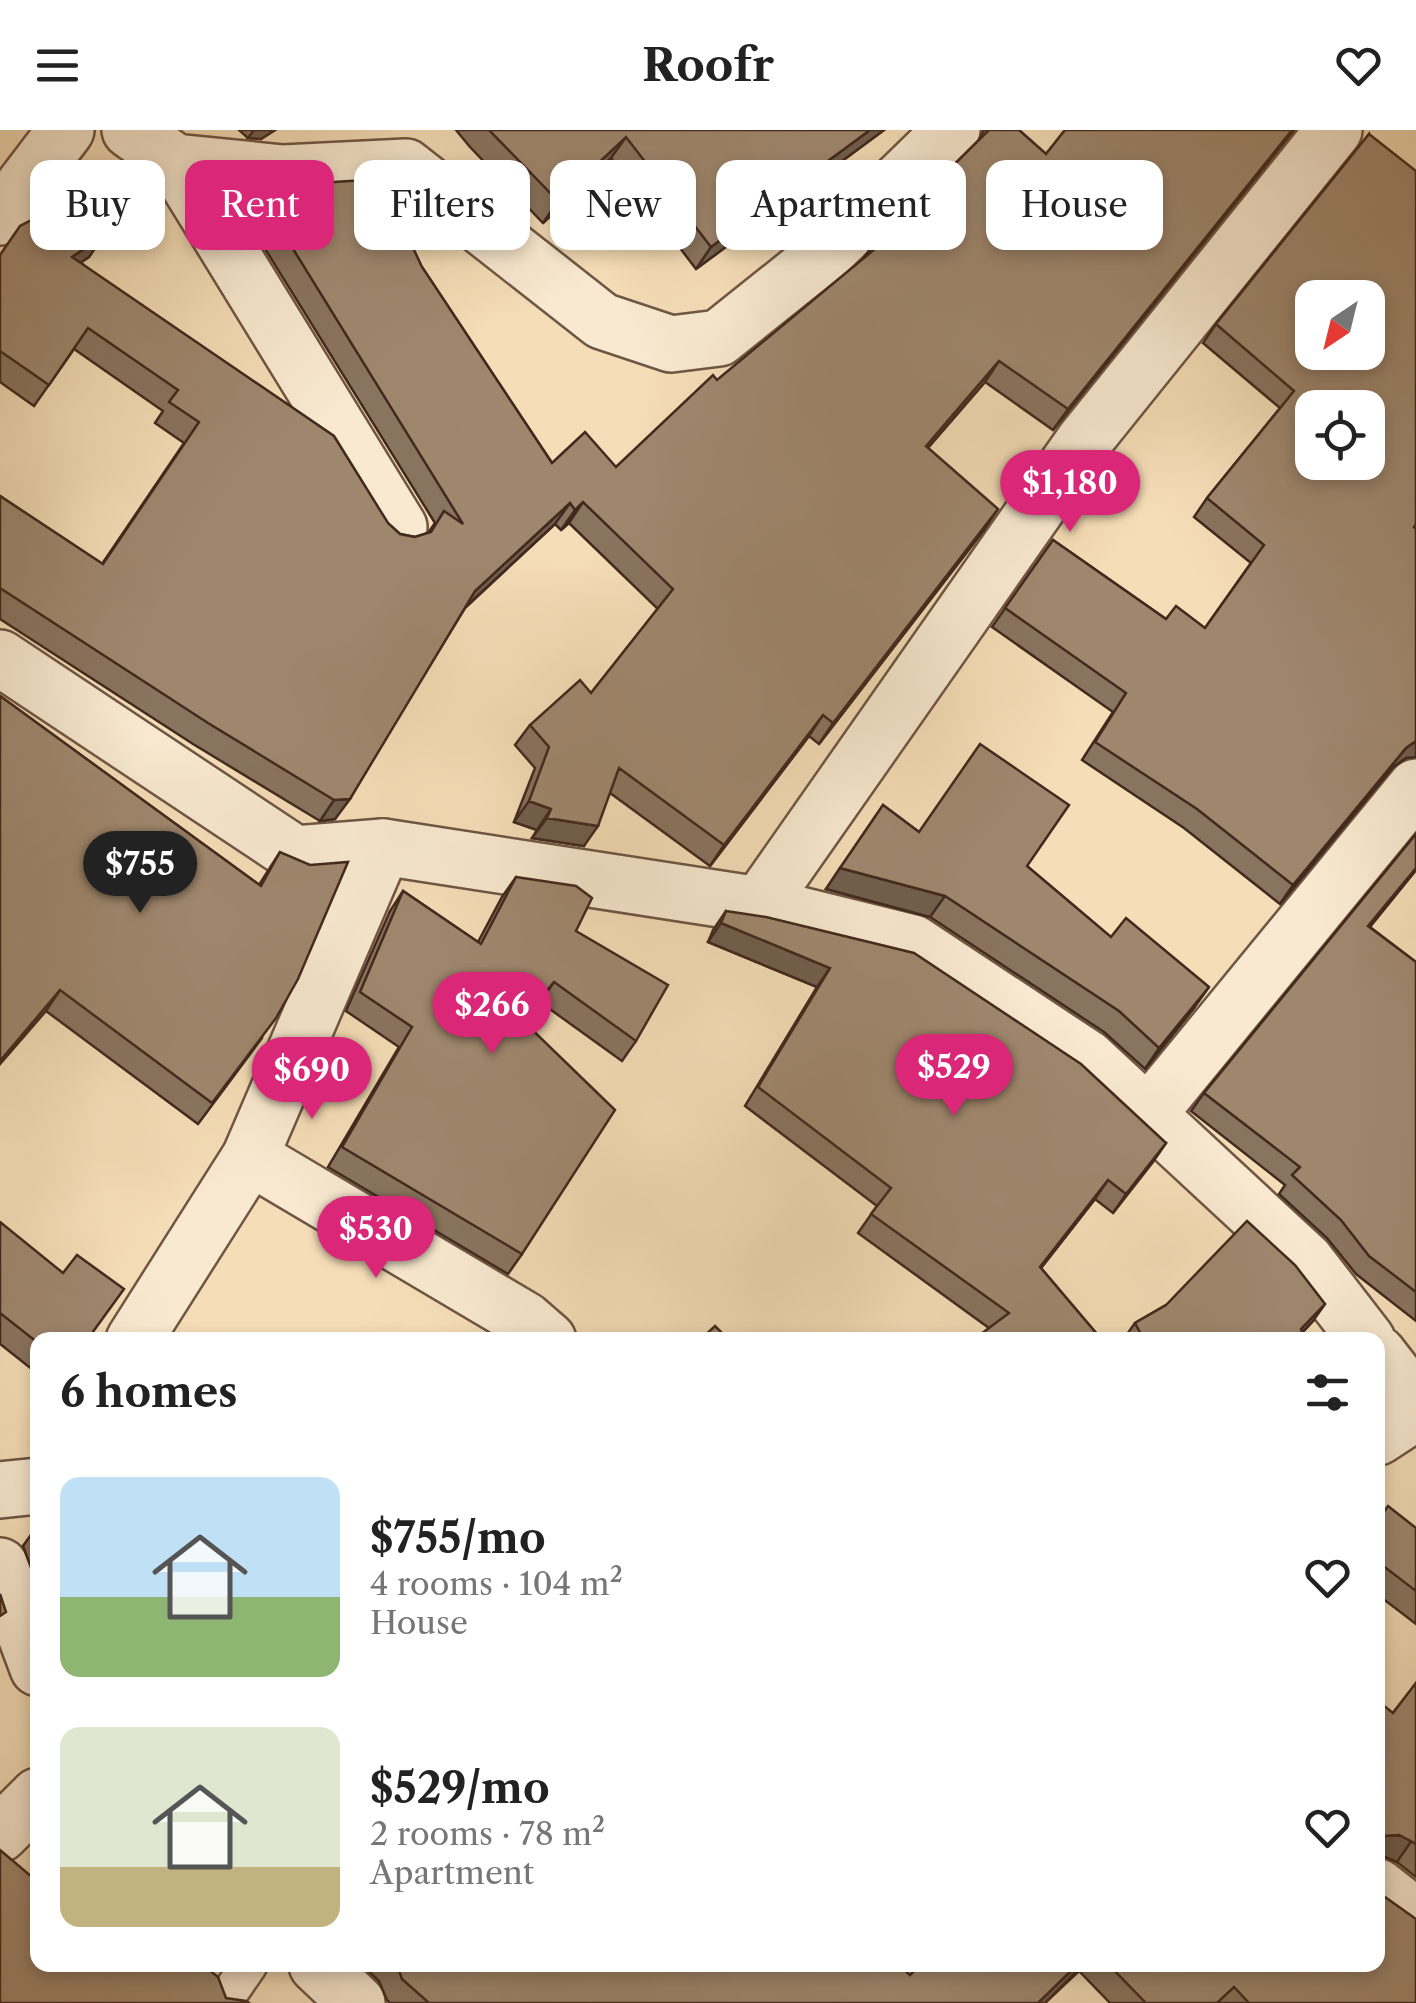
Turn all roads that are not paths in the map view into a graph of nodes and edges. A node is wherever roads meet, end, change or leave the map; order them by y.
1 (66, 130) edge
2 (130, 130) edge
3 (952, 130) edge
4 (1334, 130) edge
5 (175, 162) junction
6 (0, 217) edge
7 (399, 527) edge
8 (0, 658) edge
9 (1416, 786) edge
10 (383, 848) junction
11 (759, 906) junction
12 (1148, 1114) junction
13 (250, 1158) junction
14 (139, 1332) edge
15 (538, 1332) edge
16 (1361, 1332) edge
17 (1385, 1363) edge
18 (1416, 1404) edge
19 (1416, 1412) edge
20 (1385, 1432) edge
21 (30, 1487) edge
22 (0, 1490) edge
23 (0, 1566) edge
24 (30, 1647) edge
25 (30, 1804) edge
26 (0, 1834) edge
27 (1385, 1893) edge
28 (1416, 1917) edge
29 (244, 1972) edge
30 (324, 1972) edge
31 (223, 2003) edge
32 (357, 2003) edge

1 - 6 street
2 - 5 street
3 - 5 street
4 - 11 street
5 - 7 street
8 - 10 street
9 - 12 street
10 - 11 street
10 - 13 street
11 - 12 street
12 - 16 street
13 - 14 street
13 - 15 street
17 - 18 street
19 - 20 street
21 - 22 street
23 - 24 street
25 - 26 street
27 - 28 street
29 - 31 lane
30 - 32 street

